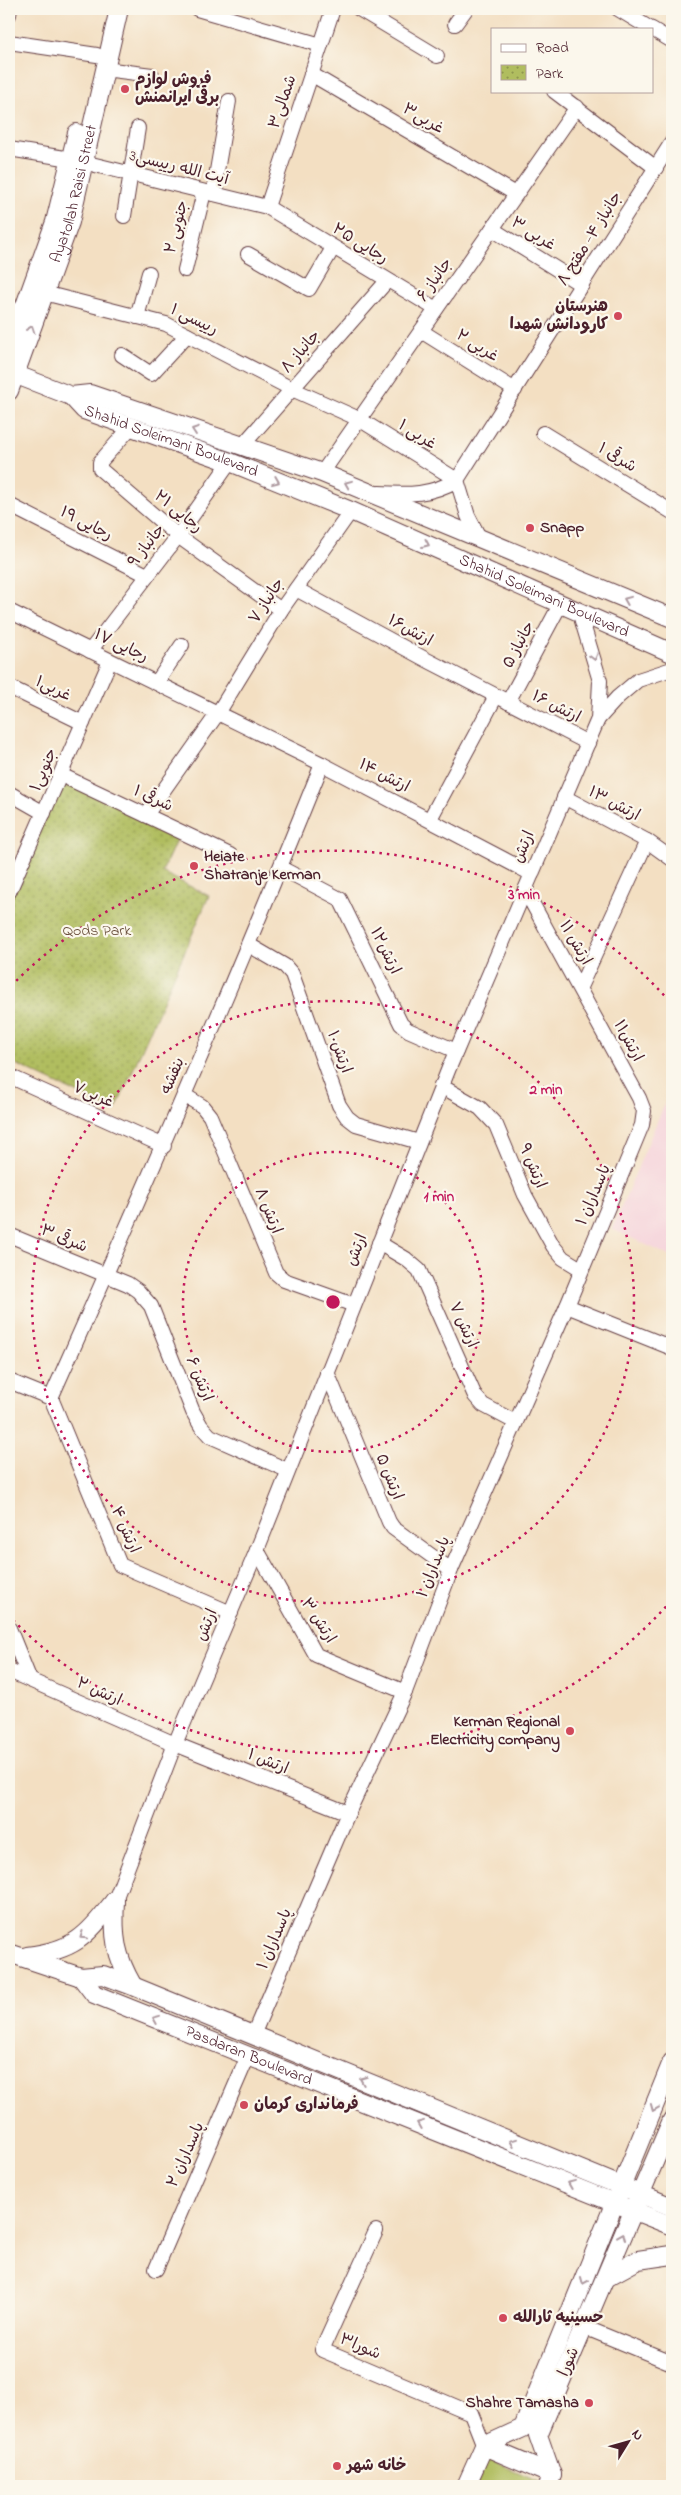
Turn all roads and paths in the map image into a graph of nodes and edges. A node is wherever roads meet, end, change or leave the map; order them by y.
1 (10, 9) edge
2 (108, 9) edge
3 (119, 9) edge
4 (197, 9) edge
5 (333, 9) edge
6 (359, 9) edge
7 (466, 9) edge
8 (618, 9) edge
9 (9, 14) edge
10 (455, 24) dead end
11 (650, 28) edge
12 (654, 30) edge
13 (9, 42) edge
14 (672, 42) edge
15 (321, 45) junction
16 (437, 56) dead end
17 (100, 62) junction
18 (311, 74) junction
19 (152, 75) dead end
20 (555, 92) edge
21 (229, 101) dead end
22 (577, 108) junction
23 (138, 128) dead end
24 (672, 145) edge
25 (9, 149) edge
26 (77, 161) junction
27 (656, 168) junction
28 (131, 174) junction
29 (208, 193) junction
30 (516, 194) junction
31 (267, 207) junction
32 (124, 216) dead end
33 (492, 229) junction
34 (333, 248) junction
35 (248, 254) dead end
36 (185, 270) dead end
37 (149, 273) dead end
38 (387, 282) junction
39 (582, 285) junction
40 (44, 293) junction
41 (436, 309) junction
42 (16, 311) edge
43 (137, 317) junction
44 (421, 331) junction
45 (187, 335) junction
46 (9, 350) edge
47 (122, 355) dead end
48 (10, 379) edge
49 (292, 389) junction
50 (515, 390) junction
51 (71, 396) junction
52 (359, 419) junction
53 (131, 426) junction
54 (543, 433) dead end
55 (242, 446) junction
56 (230, 462) junction
57 (322, 473) junction
58 (457, 480) junction
59 (368, 492) junction
60 (9, 505) edge
61 (350, 511) junction
62 (672, 512) edge
63 (178, 536) junction
64 (480, 539) junction
65 (147, 575) junction
66 (296, 589) junction
67 (561, 604) junction
68 (9, 610) edge
69 (281, 610) junction
70 (579, 611) junction
71 (672, 618) edge
72 (182, 645) dead end
73 (90, 651) junction
74 (672, 653) edge
75 (110, 660) junction
76 (672, 669) edge
77 (157, 682) junction
78 (9, 687) edge
79 (502, 699) junction
80 (218, 713) junction
81 (598, 719) junction
82 (83, 723) junction
83 (588, 743) junction
84 (322, 764) junction
85 (61, 775) junction
86 (9, 793) edge
87 (564, 797) junction
88 (44, 813) junction
89 (146, 816) junction
90 (430, 819) junction
91 (647, 841) junction
92 (230, 855) dead end
93 (672, 859) edge
94 (281, 868) junction
95 (532, 874) junction
96 (525, 890) junction
97 (9, 892) edge
98 (249, 945) junction
99 (580, 987) junction
100 (456, 1051) junction
101 (10, 1080) edge
102 (441, 1086) junction
103 (184, 1095) junction
104 (644, 1111) joint
105 (419, 1142) junction
106 (164, 1146) junction
107 (9, 1235) edge
108 (378, 1243) junction
109 (581, 1269) junction
110 (105, 1276) junction
111 (354, 1305) junction
112 (567, 1306) junction
113 (672, 1348) edge
114 (327, 1372) junction
115 (9, 1381) edge
116 (50, 1398) junction
117 (515, 1422) junction
118 (287, 1470) junction
119 (257, 1550) junction
120 (451, 1570) junction
121 (231, 1613) junction
122 (9, 1628) edge
123 (9, 1671) edge
124 (30, 1680) junction
125 (404, 1692) junction
126 (175, 1744) junction
127 (348, 1813) junction
128 (115, 1900) junction
129 (15, 1955) edge
130 (81, 1977) junction
131 (133, 1986) junction
132 (253, 2035) junction
133 (248, 2056) junction
134 (672, 2062) edge
135 (672, 2120) edge
136 (620, 2195) junction
137 (637, 2202) junction
138 (672, 2207) edge
139 (672, 2226) edge
140 (376, 2231) dead end
141 (672, 2255) edge
142 (156, 2269) dead end
143 (605, 2278) junction
144 (584, 2327) junction
145 (672, 2363) edge
146 (484, 2446) junction
147 (550, 2481) edge
148 (466, 2486) edge

1 - 9 street
2 - 17 main road, Ayatollah Raisi Street
3 - 17 main road, Ayatollah Raisi Street
4 - 15 street
5 - 15 street, شمالی۳
6 - 16 street
7 - 10 street
8 - 11 street
12 - 14 street
13 - 17 street
15 - 18 street, شمالی۳
17 - 19 street
17 - 26 main road, Ayatollah Raisi Street
18 - 30 street, غربی۳
18 - 31 street, شمالی۳
20 - 22 street
21 - 29 street, جنوبی ۲
22 - 27 street
22 - 30 street, جانباز ۶
23 - 28 street
24 - 27 street, جانباز ۴- مفتح ۸
25 - 26 street, آیت الله رییسی3
26 - 28 street, آیت الله رییسی3
26 - 40 main road, Ayatollah Raisi Street
26 - 42 main road, Ayatollah Raisi Street
27 - 39 street, جانباز ۴- مفتح ۸
28 - 29 street, آیت الله رییسی3
28 - 32 street
29 - 31 street, آیت الله رییسی3
29 - 36 street, جنوبی ۲
30 - 33 street, جانباز ۶
31 - 34 street, رجایی ۲۵
33 - 39 street, غربی ۳
33 - 41 street, جانباز ۶
34 - 35 street
34 - 38 street, رجایی ۲۵
37 - 43 street
38 - 41 street, رجایی ۲۵
38 - 49 street, جانباز ۸
39 - 50 street, جانباز ۴- مفتح ۸
40 - 43 street, رییسی ۱
48 -> 40 main road, Ayatollah Raisi Street
41 - 44 street, جانباز ۶
42 - 46 main road, Ayatollah Raisi Street
43 - 45 street, رییسی ۱
44 - 50 street, غربی ۲
44 - 52 street, جانباز ۶
45 - 47 street
45 - 49 street, رییسی ۱
48 - 51 main road
49 - 52 street, رییسی ۱
49 - 55 street, جانباز ۸
50 - 58 street, جانباز ۴- مفتح ۸
51 - 53 main road, Shahid Soleimani Boulevard
55 -> 51 main road, Shahid Soleimani Boulevard
52 - 57 street, جانباز ۶
52 - 58 street, غربی ۱
53 - 56 main road, Shahid Soleimani Boulevard
53 - 63 street, رجایی ۲۱
54 - 62 street, شرقی ۱
55 - 57 main road, Shahid Soleimani Boulevard
56 -> 61 main road, Shahid Soleimani Boulevard
56 - 63 street, جانباز ۹
59 -> 57 main road, Shahid Soleimani Boulevard
58 - 59 street
58 - 64 street
59 - 64 main road, Shahid Soleimani Boulevard
60 - 65 street, رجایی ۱۹
61 - 66 street, جانباز ۷
61 -> 67 main road, Shahid Soleimani Boulevard
63 - 65 street, جانباز ۹
63 - 69 street, رجایی ۲۱
71 -> 64 main road, Shahid Soleimani Boulevard
65 - 73 street, جانباز ۹
66 - 69 street, جانباز ۷
66 - 79 street, ارتش۱۶
67 - 70 main road, Shahid Soleimani Boulevard
67 - 79 street, جانباز ۵
68 - 73 street, رجایی ۱۷
69 - 80 street, جانباز ۷
70 - 74 main road, Shahid Soleimani Boulevard
70 -> 81 street, ارتش
72 - 77 street
73 - 75 street, رجایی ۱۷
75 - 77 street, رجایی ۱۷
75 - 82 street, جنوبی۱
76 - 81 street
77 - 80 street, رجایی ۱۷
78 - 82 street, غربی۱
79 - 83 street, ارتش ۱۶
79 - 90 street, جانباز ۵
80 - 84 street, ارتش ۱۴
80 - 89 street, جانباز ۷
81 - 83 street, ارتش
82 - 85 street, جنوبی۱
83 - 87 street, ارتش
84 - 90 street, ارتش ۱۴
84 - 94 street, بنفشه
85 - 88 street, جنوبی۱
85 - 89 street, شرقی ۱
86 - 88 street
87 - 91 street, ارتش ۱۳
87 - 95 street, ارتش
88 - 97 street, جنوبی۱
89 - 92 street, شرقی ۱
90 - 95 street, ارتش ۱۴
91 - 93 street, ارتش ۱۳
91 - 99 street
94 - 98 street, بنفشه
94 - 100 street, ارتش۱۲
95 - 96 street, ارتش
96 - 99 street, ارتش ۱۱
96 - 100 street, ارتش
98 - 103 street, بنفشه
98 - 105 street, ارتش۱۰
99 - 104 street, ارتش۱۱
100 - 102 street, ارتش
101 - 106 street, غربی۷
102 - 105 street, ارتش
102 - 109 street, ارتش ۹
103 - 106 street, بنفشه
103 - 111 street, ارتش ۸
104 - 109 street, پاسداران ۱
105 - 108 street, ارتش
106 - 110 street, بنفشه
107 - 110 street, شرقی ۳
108 - 111 street, ارتش
108 - 117 street, ارتش ۷
109 - 112 street, پاسداران ۱
110 - 116 street, بنفشه
110 - 118 street, ارتش ۶
111 - 114 street, ارتش
112 - 113 street
112 - 117 street, پاسداران ۱
114 - 118 street, ارتش
114 - 120 street, ارتش ۵
115 - 116 street
116 - 121 street, ارتش ۴
117 - 120 street, پاسداران ۱
118 - 119 street, ارتش
119 - 121 street, ارتش
119 - 125 street, ارتش ۳
120 - 125 street, پاسداران ۱
121 - 126 street, ارتش
122 - 124 street
123 - 124 street, ارتش ۲
124 - 126 street, ارتش ۲
125 - 127 street, پاسداران ۱
126 - 127 street, ارتش ۱
126 - 128 street, ارتش
127 - 132 street, پاسداران ۱
128 -> 129 main road
128 - 131 main road
129 - 130 main road, Pasdaran Boulevard
130 - 131 main road, Pasdaran Boulevard
133 -> 130 main road, Pasdaran Boulevard
131 - 132 main road, Pasdaran Boulevard
136 -> 132 main road, Pasdaran Boulevard
136 -> 133 main road, Pasdaran Boulevard
133 - 142 street, پاسداران ۲
134 -> 136 main road, شورا
135 - 137 main road, شورا
136 - 137 main road
136 -> 146 main road, شورا
137 - 138 main road
137 - 139 main road
143 -> 137 main road, شورا
140 - 146 street, شورا۳
141 - 143 main road
143 - 144 main road, شورا
144 - 145 street
144 - 147 main road, شورا
146 - 147 main road
146 - 148 main road

